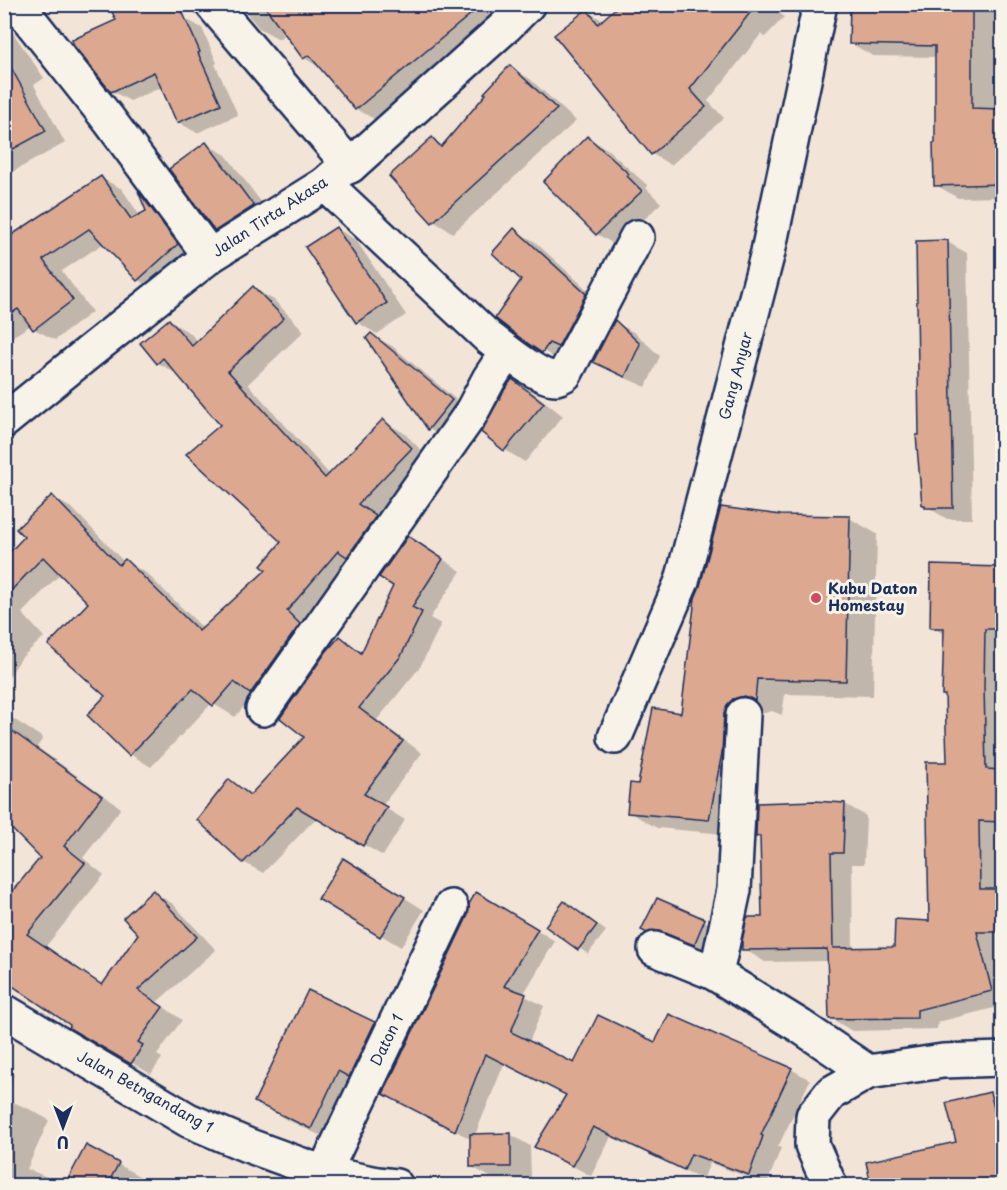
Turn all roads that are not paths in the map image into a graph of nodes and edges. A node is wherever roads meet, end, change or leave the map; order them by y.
1 (17, 4) edge
2 (212, 4) edge
3 (528, 4) edge
4 (820, 4) edge
5 (337, 175) junction
6 (637, 237) dead end
7 (210, 256) junction
8 (507, 352) junction
9 (4, 422) edge
10 (263, 709) dead end
11 (743, 715) dead end
12 (615, 736) dead end
13 (451, 907) dead end
14 (655, 949) dead end
15 (714, 974) junction
16 (4, 1011) edge
17 (1002, 1059) edge
18 (868, 1072) junction
19 (324, 1173) junction
20 (396, 1185) edge
21 (830, 1185) edge

1 - 7 street
2 - 5 street
3 - 5 street, Jalan Tirta Akasa
4 - 12 street, Gang Anyar
5 - 7 street, Jalan Tirta Akasa
5 - 8 street
6 - 8 street
7 - 9 street, Jalan Tirta Akasa
8 - 10 street
11 - 15 street
13 - 19 street, Daton 1
14 - 15 street
15 - 18 street
16 - 19 street, Jalan Betngandang 1
17 - 18 street
18 - 21 street
19 - 20 street, Jalan Betngandang 1

